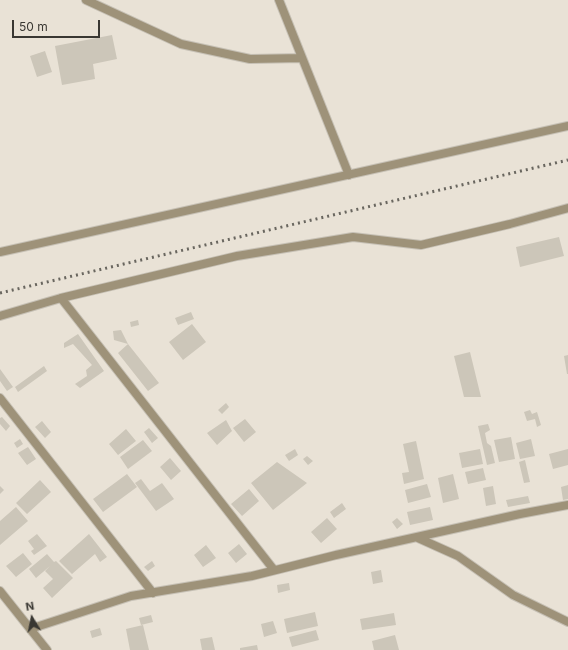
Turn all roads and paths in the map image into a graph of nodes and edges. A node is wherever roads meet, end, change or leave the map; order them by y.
1 (86, 0) edge
2 (279, 0) edge
3 (302, 58) junction
4 (568, 126) edge
5 (349, 175) junction
6 (568, 208) edge
7 (0, 252) edge
8 (61, 298) junction
9 (0, 316) edge
10 (0, 398) edge
11 (568, 505) edge
12 (418, 538) junction
13 (274, 570) junction
14 (0, 593) edge
15 (153, 593) junction
16 (568, 622) edge
17 (30, 629) junction
18 (47, 650) edge

1 - 3 street
2 - 3 street
3 - 5 street
4 - 5 street
5 - 7 street
6 - 8 street
8 - 9 street
8 - 13 street
10 - 15 street
11 - 12 street
12 - 13 street
12 - 16 street
13 - 15 street
14 - 17 street
15 - 17 street
17 - 18 street

